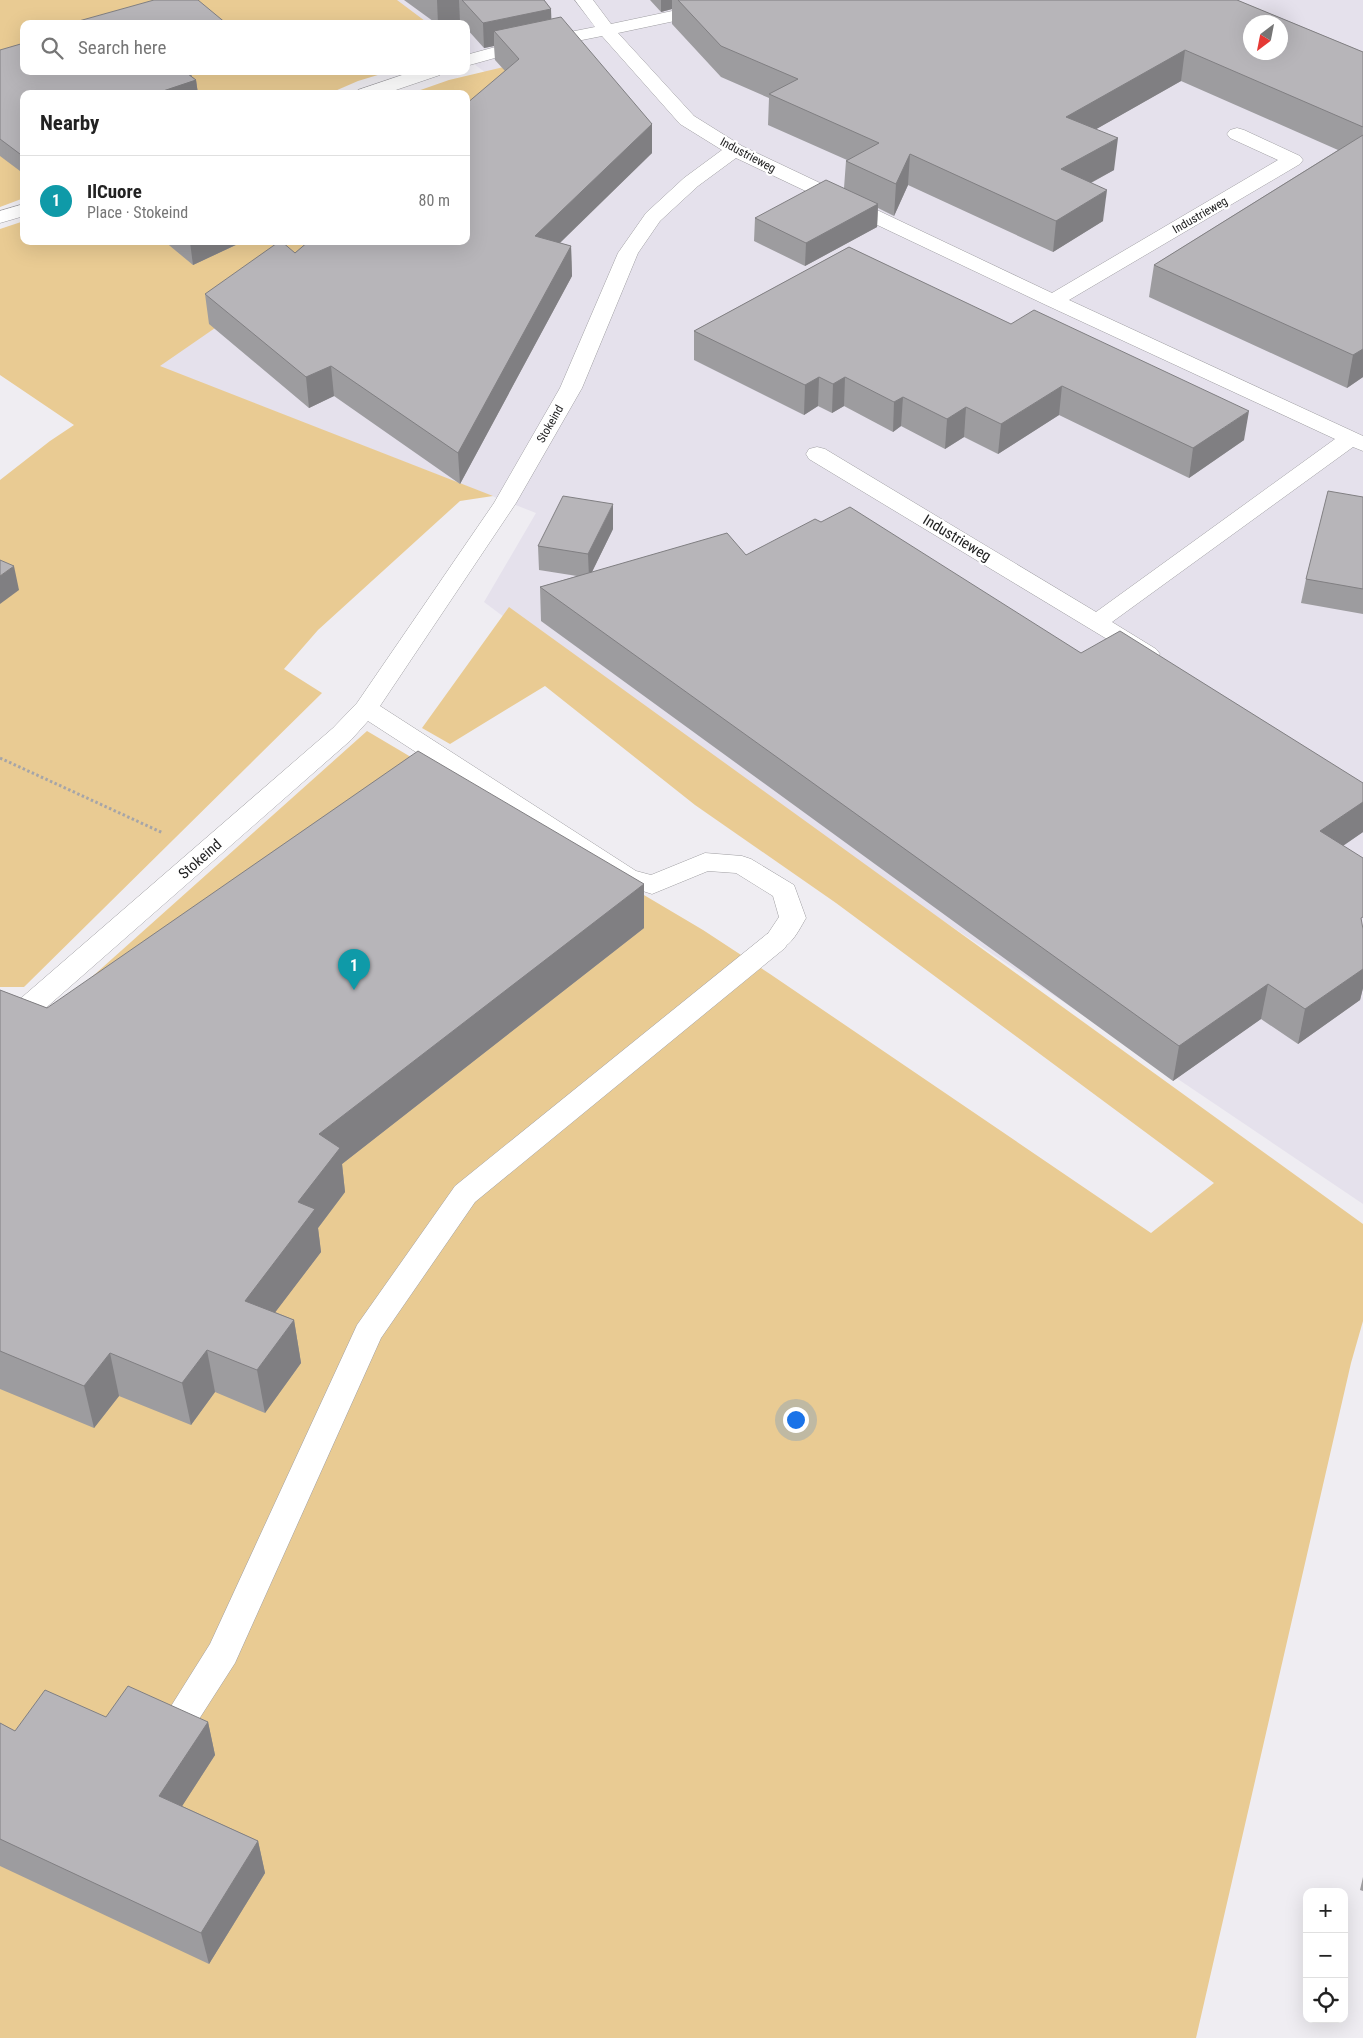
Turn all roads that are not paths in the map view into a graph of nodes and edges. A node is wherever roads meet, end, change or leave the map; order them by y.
1 (584, 0) edge
2 (750, 0) edge
3 (606, 30) junction
4 (470, 60) edge
5 (421, 75) edge
6 (377, 90) edge
7 (1237, 134) dead end
8 (735, 150) junction
9 (20, 211) edge
10 (0, 217) edge
11 (1053, 302) junction
12 (1357, 441) edge
13 (817, 454) dead end
14 (1096, 623) junction
15 (1163, 663) edge
16 (366, 708) junction
17 (30, 1006) edge
18 (180, 1720) edge

1 - 3 street, Industrieweg
2 - 3 street
3 - 4 street
3 - 8 street, Industrieweg
5 - 6 street
7 - 11 street, Industrieweg
8 - 11 street, Industrieweg
8 - 16 street, Stokeind
9 - 10 street
11 - 12 street, Industrieweg
12 - 14 street, Industrieweg
13 - 14 street, Industrieweg
14 - 15 street, Industrieweg
16 - 17 street, Stokeind
16 - 18 street

